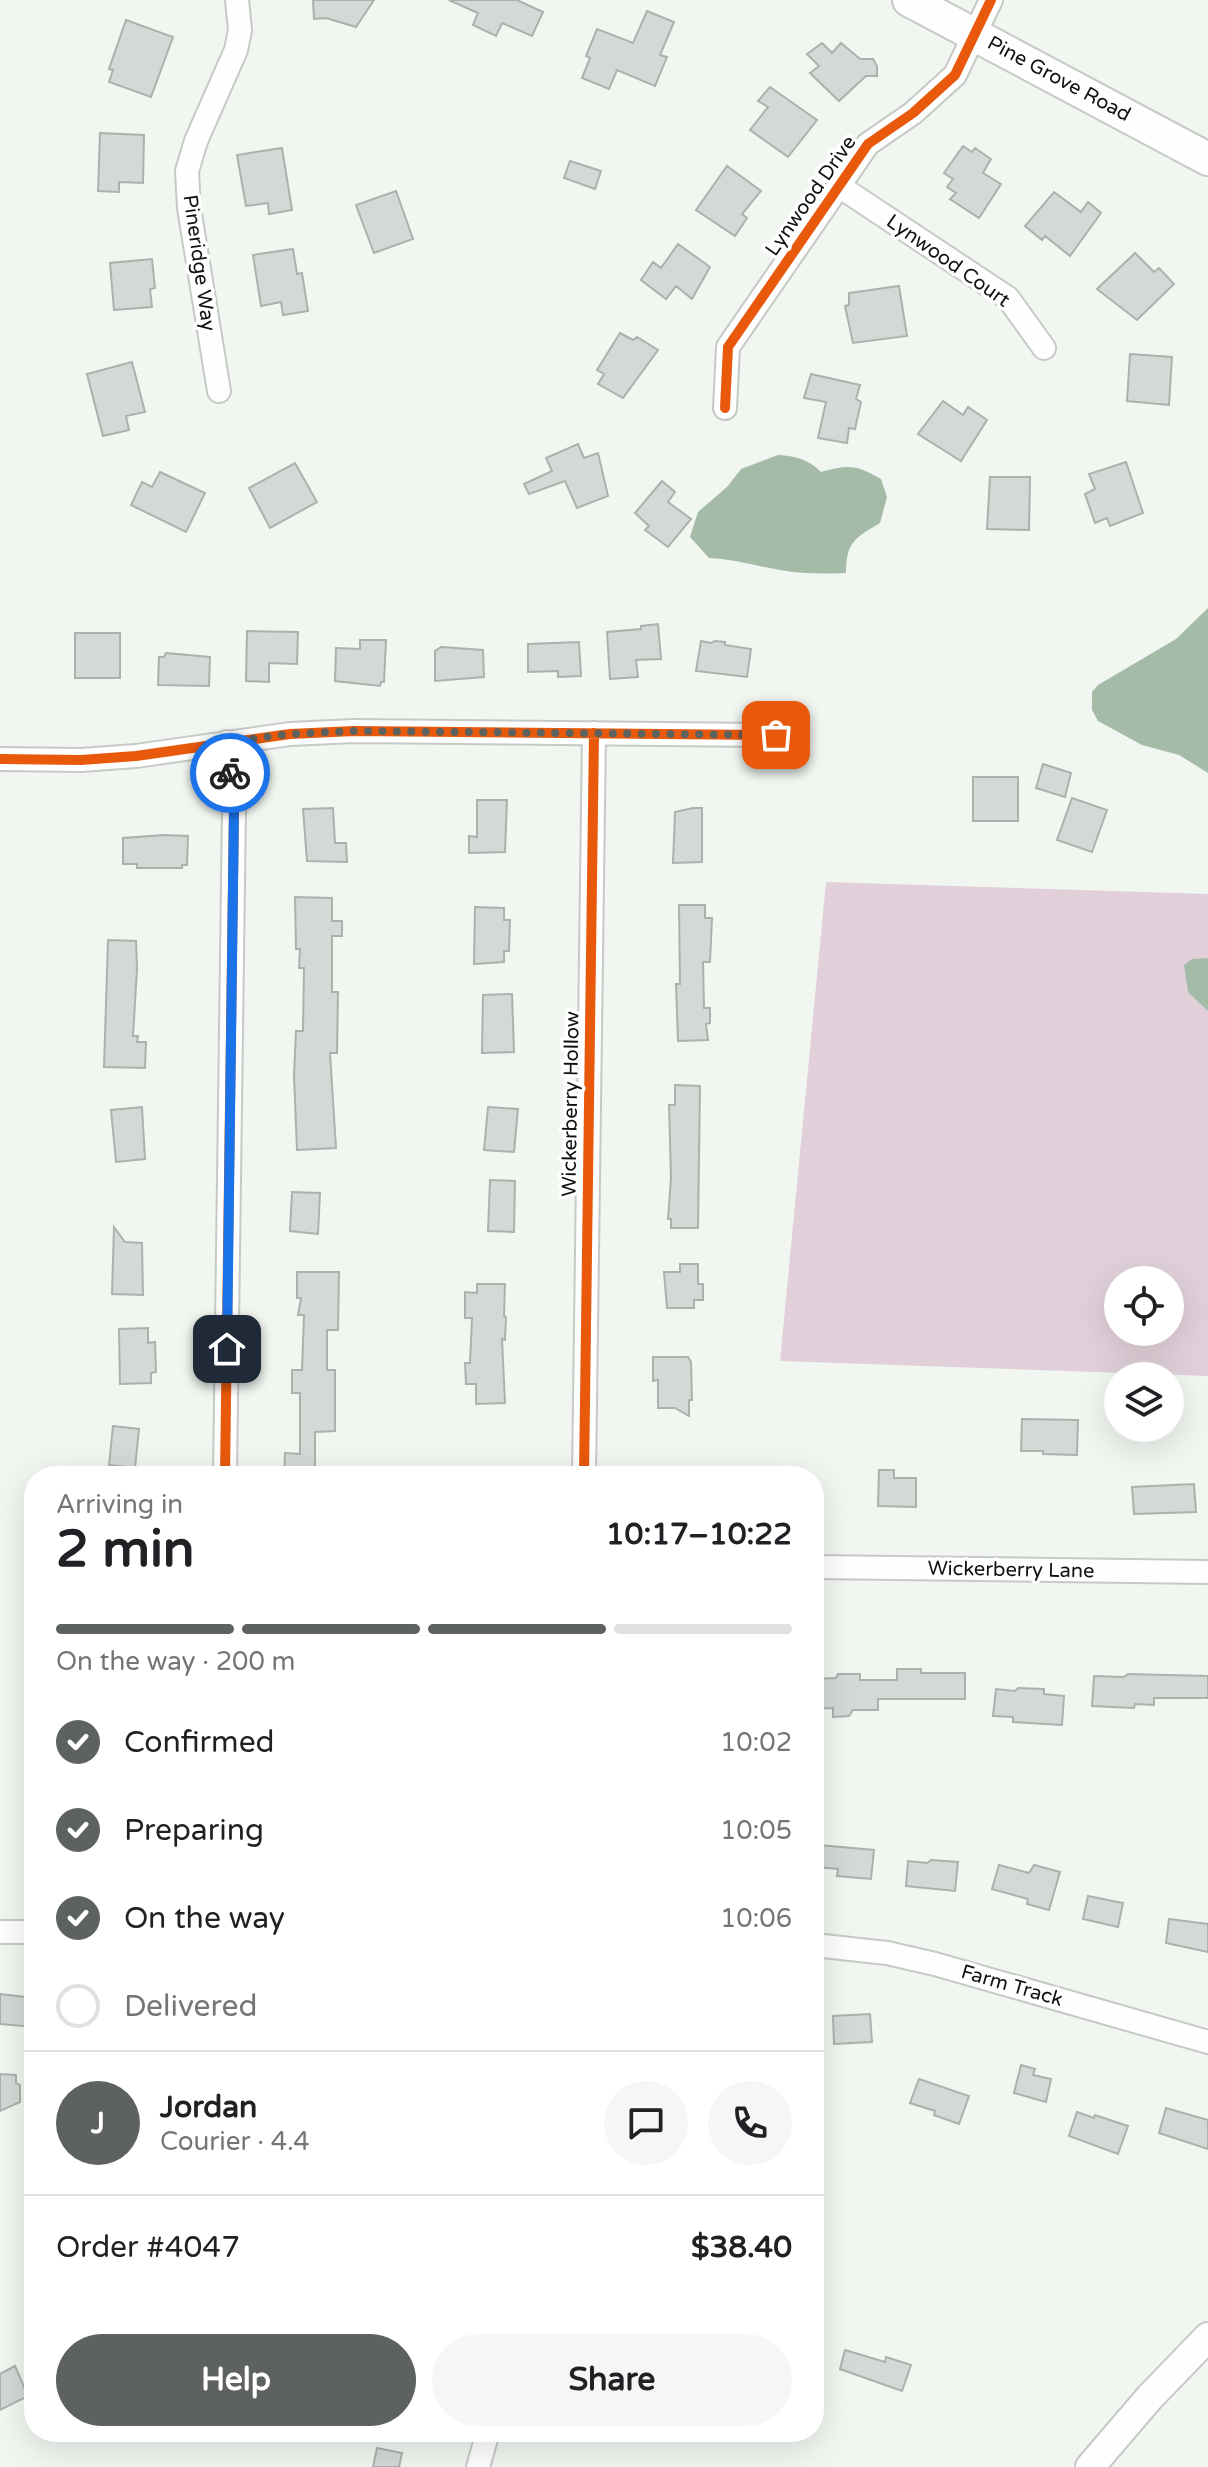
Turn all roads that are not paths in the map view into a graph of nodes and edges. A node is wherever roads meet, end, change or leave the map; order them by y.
1 (237, 0) edge
2 (909, 0) edge
3 (991, 0) edge
4 (976, 34) junction
5 (1208, 159) edge
6 (839, 186) junction
7 (1044, 348) dead end
8 (219, 391) dead end
9 (725, 408) dead end
10 (594, 733) junction
11 (776, 735) dead end
12 (227, 742) junction
13 (0, 759) edge
14 (225, 1466) edge
15 (584, 1466) edge
16 (824, 1567) edge
17 (1208, 1572) edge
18 (0, 1932) edge
19 (24, 1932) edge
20 (824, 1946) edge
21 (1208, 2042) edge
22 (1208, 2337) edge
23 (485, 2442) edge
24 (478, 2467) edge
25 (1090, 2467) edge

1 - 8 street, Pineridge Way
2 - 4 main road, Pine Grove Road
3 - 4 street, Lynwood Drive
4 - 5 main road, Pine Grove Road
4 - 6 street, Lynwood Drive
6 - 7 street, Lynwood Court
6 - 9 street, Lynwood Drive
10 - 11 street
10 - 12 street
10 - 15 street, Wickerberry Hollow
12 - 13 street
12 - 14 street
16 - 17 street, Wickerberry Lane
18 - 19 street
20 - 21 street, Farm Track
22 - 25 street
23 - 24 street

